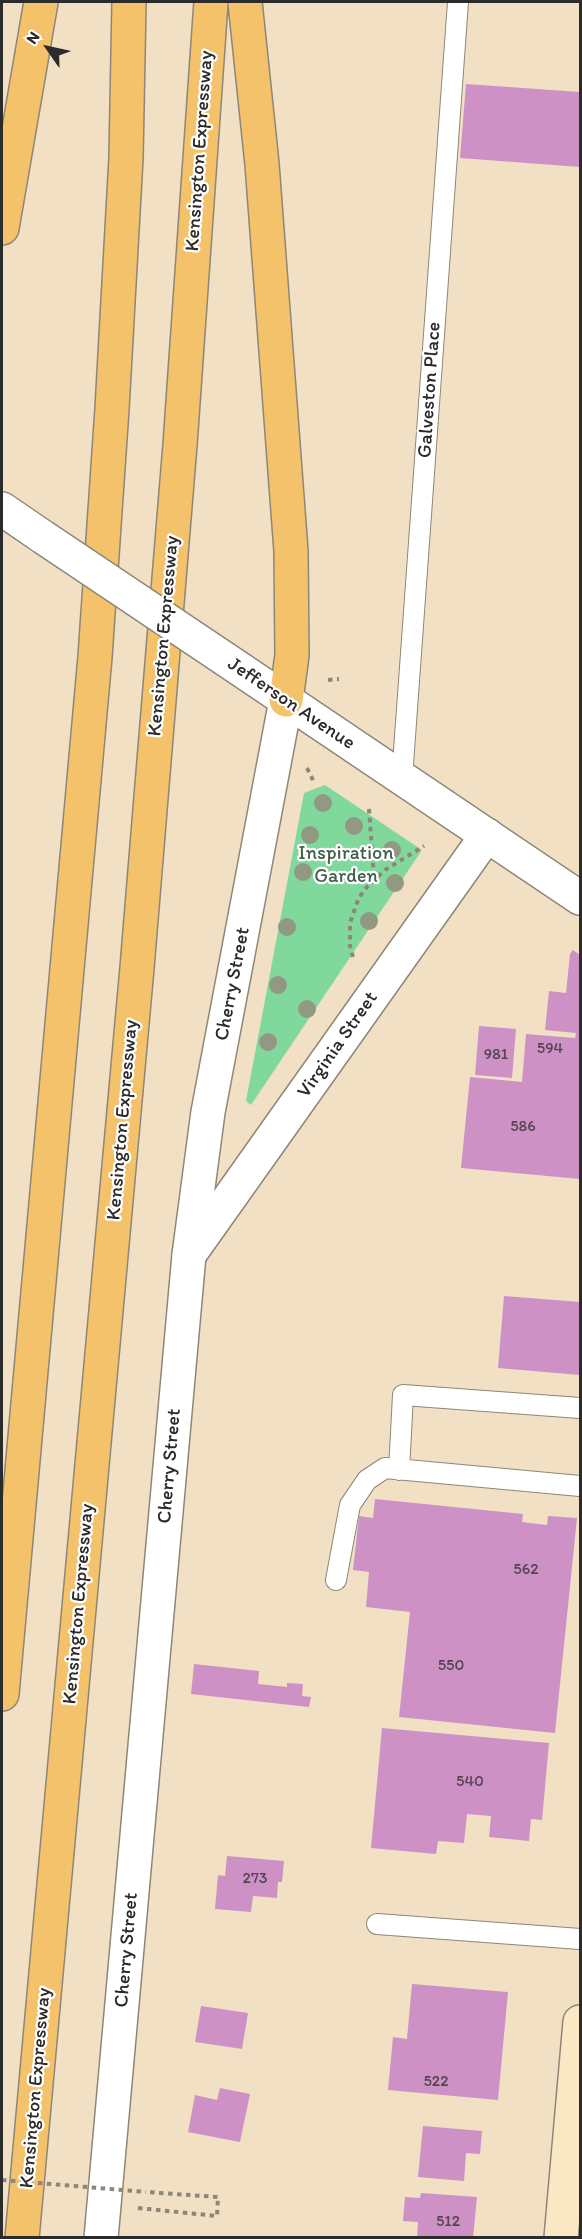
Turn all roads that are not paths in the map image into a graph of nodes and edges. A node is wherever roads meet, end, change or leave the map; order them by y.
1 (41, 2) edge
2 (129, 2) edge
3 (211, 2) edge
4 (245, 2) edge
5 (458, 2) edge
6 (2, 228) edge
7 (2, 509) edge
8 (285, 700) junction
9 (402, 778) junction
10 (487, 835) junction
11 (580, 898) edge
12 (189, 1256) junction
13 (580, 1407) edge
14 (399, 1470) junction
15 (580, 1486) edge
16 (336, 1580) dead end
17 (2, 1695) edge
18 (377, 1924) dead end
19 (580, 1939) edge
20 (580, 2022) edge
21 (577, 2090) edge
22 (22, 2238) edge
23 (100, 2238) edge
24 (561, 2238) edge

1 - 6 highway
2 - 17 highway
3 - 22 highway, Kensington Expressway
4 - 8 highway
5 - 9 lane, Galveston Place
7 - 8 street, Jefferson Avenue, bridge
8 - 9 street, Jefferson Avenue
8 - 12 street, Cherry Street
9 - 10 street, Jefferson Avenue
10 - 11 street, Jefferson Avenue
10 - 12 street, Virginia Street
12 - 23 street, Cherry Street
13 - 14 lane
14 - 15 lane
14 - 16 lane
18 - 19 lane
20 - 21 main road
21 - 24 main road

